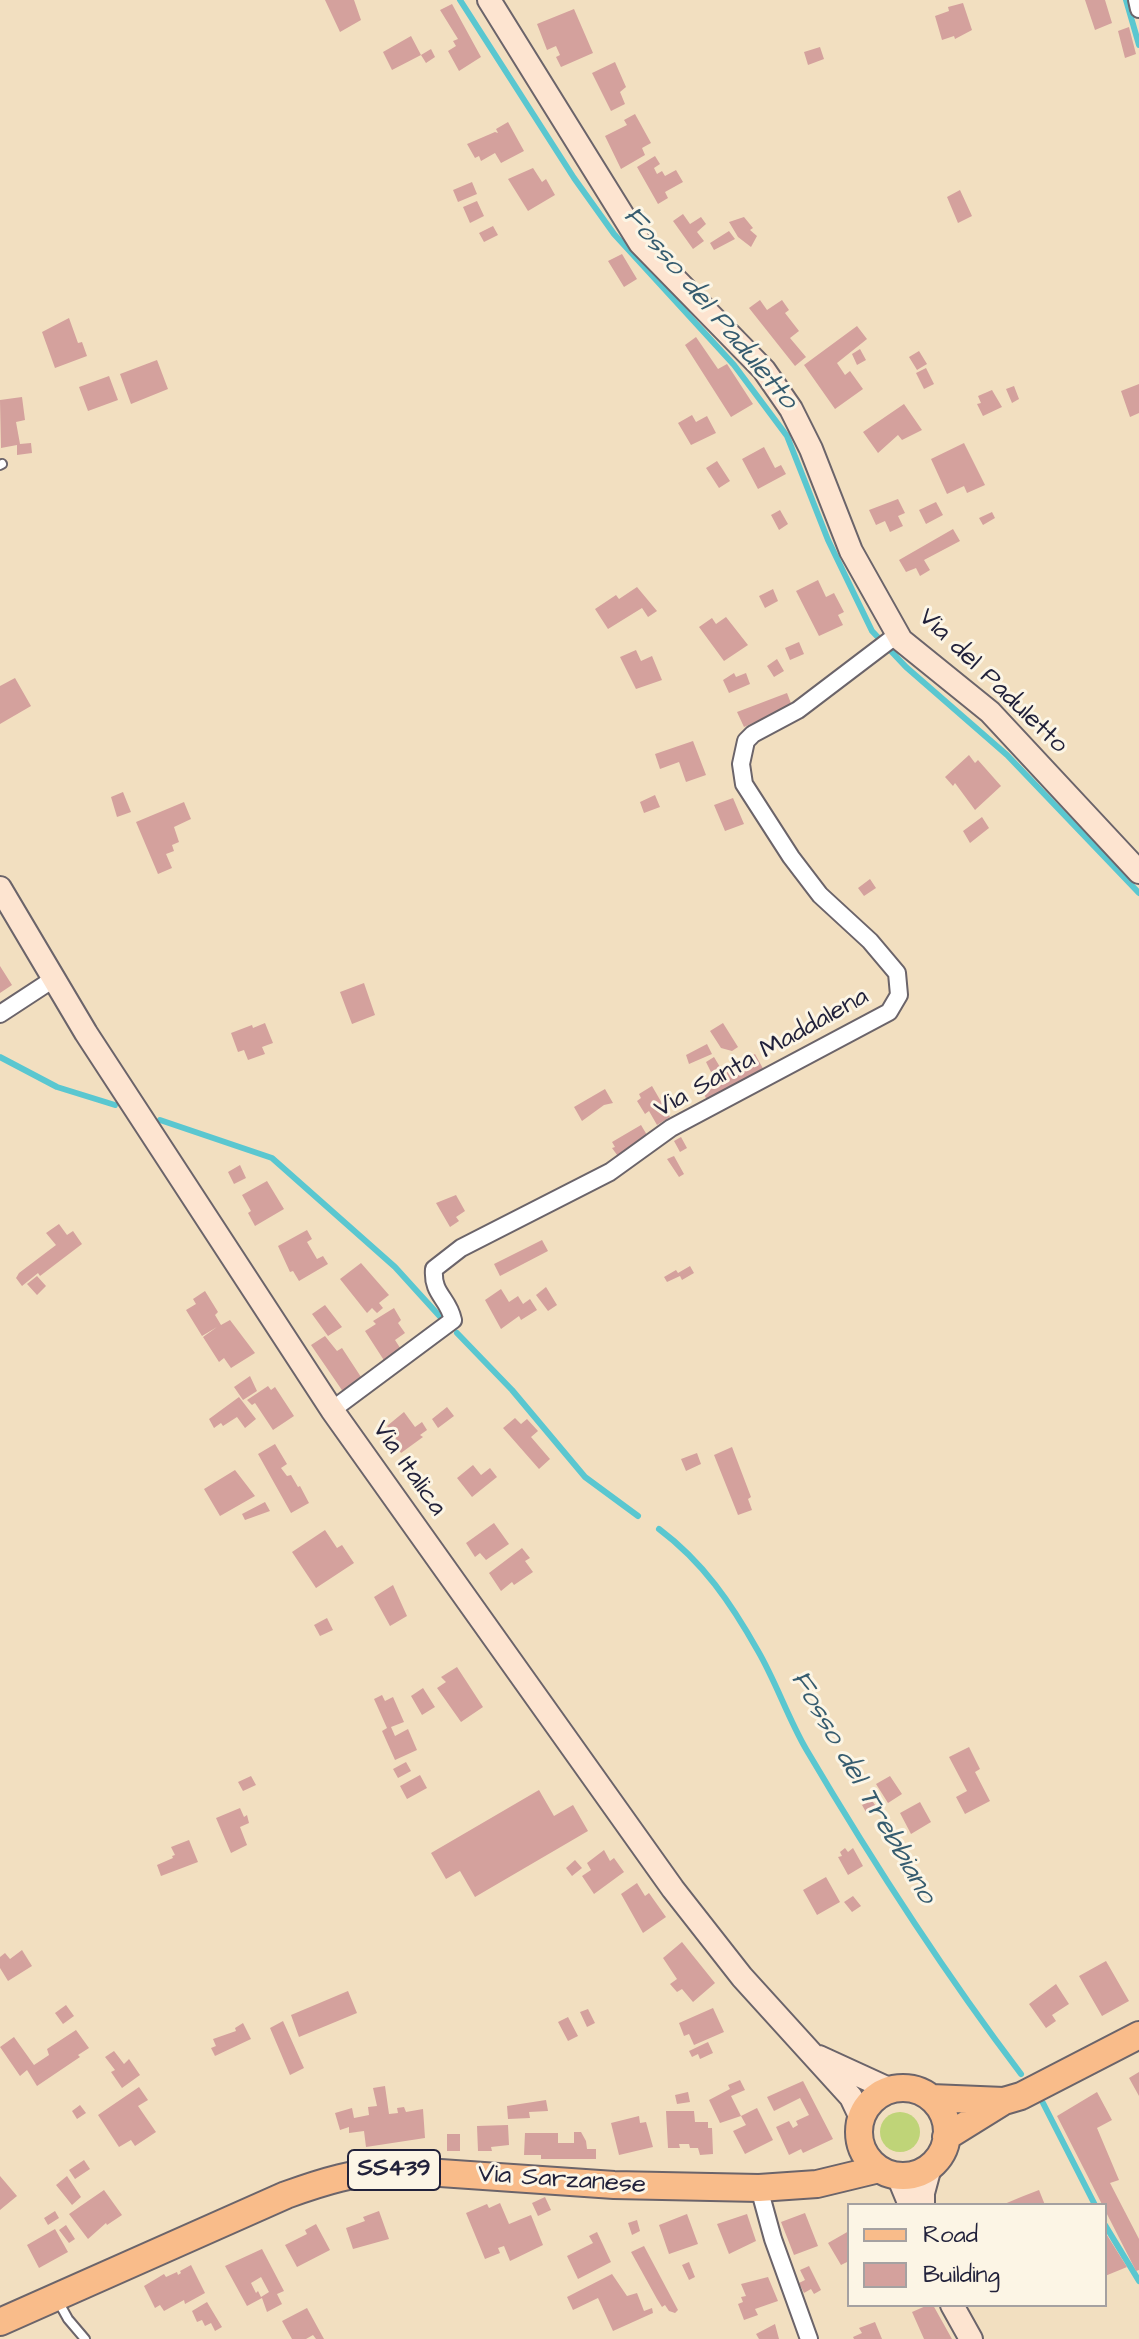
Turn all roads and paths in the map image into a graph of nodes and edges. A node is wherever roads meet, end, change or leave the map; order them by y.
1 (489, 0) edge
2 (1137, 0) edge
3 (1139, 9) edge
4 (889, 641) junction
5 (1139, 872) edge
6 (0, 888) edge
7 (55, 978) junction
8 (0, 1014) edge
9 (332, 1410) junction
10 (1139, 2035) edge
11 (812, 2054) junction
12 (891, 2090) junction
13 (931, 2098) junction
14 (1004, 2101) junction
15 (860, 2125) junction
16 (946, 2137) junction
17 (930, 2167) junction
18 (889, 2173) junction
19 (817, 2184) junction
20 (759, 2188) junction
21 (909, 2203) edge
22 (923, 2203) edge
23 (56, 2298) junction
24 (953, 2307) edge
25 (0, 2322) edge
26 (85, 2339) edge
27 (809, 2339) edge
28 (971, 2339) edge

1 - 4 main road, Via del Paduletto
2 - 3 street
4 - 5 main road, Via del Paduletto
4 - 9 street, Via Santa Maddalena
6 - 7 main road, Via Italica
7 - 8 street
7 - 9 main road, Via Italica
9 - 11 main road, Via Italica
10 - 14 main road
11 - 12 main road, Via Italica
11 - 15 main road, Via Italica
12 - 13 main road
12 - 15 main road
13 - 14 main road
13 - 16 main road
14 - 16 main road
15 - 18 main road
15 - 19 main road
16 - 17 main road
17 - 18 main road, SS439
17 - 22 main road
18 - 19 main road, SS439
18 - 21 main road
19 - 20 main road, Via Sarzanese / SS439
20 - 23 main road, Via Sarzanese / SS439
20 - 27 street
23 - 25 main road, Via Sarzanese / SS439
23 - 26 lane
24 - 28 main road

